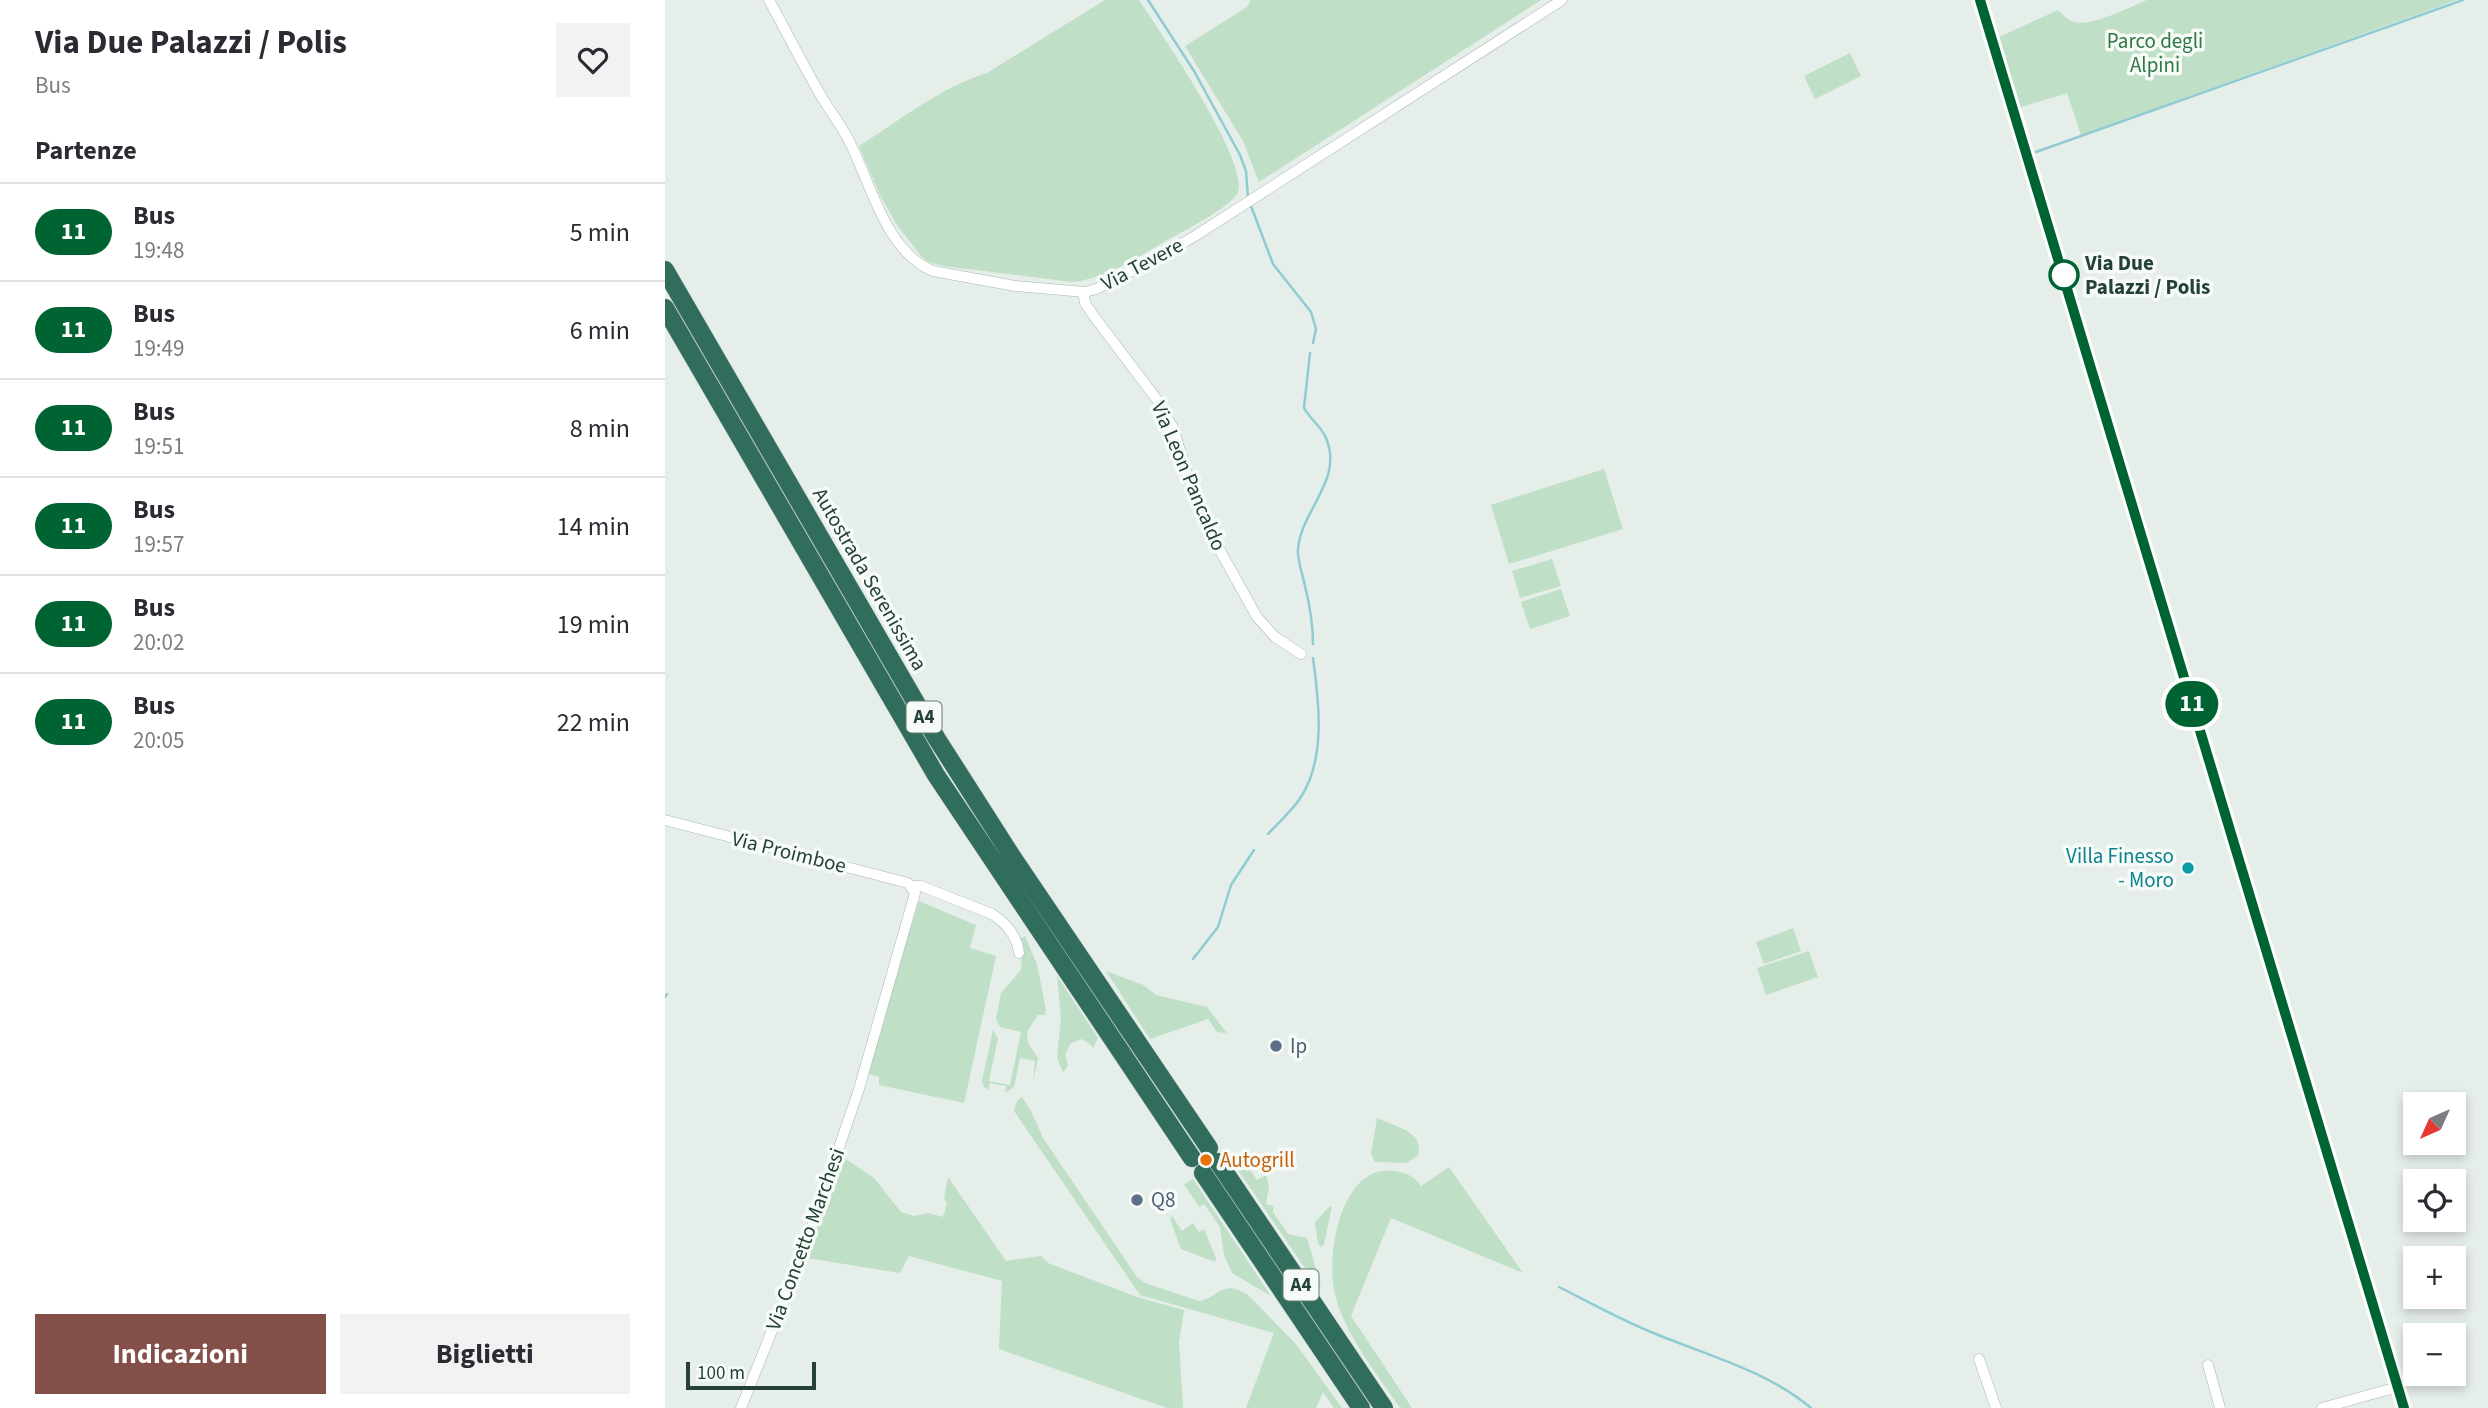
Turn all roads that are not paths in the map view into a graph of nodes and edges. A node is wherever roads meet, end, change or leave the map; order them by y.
1 (769, 0) edge
2 (1562, 0) edge
3 (1980, 0) edge
4 (665, 270) edge
5 (1083, 292) junction
6 (665, 308) edge
7 (1301, 654) dead end
8 (665, 820) edge
9 (912, 886) junction
10 (1019, 953) dead end
11 (1192, 1158) dead end
12 (1203, 1173) dead end
13 (1979, 1359) dead end
14 (2208, 1365) dead end
15 (2399, 1391) junction
16 (741, 1408) edge
17 (1361, 1408) edge
18 (1384, 1408) edge
19 (1997, 1408) edge
20 (2220, 1408) edge
21 (2322, 1408) edge
22 (2404, 1408) edge

1 - 5 street, Via Tevere
2 - 5 street, Via Tevere
3 - 15 street
4 - 18 highway, Autostrada Serenissima / A4
5 - 7 street, Via Leon Pancaldo
6 - 11 highway, Autostrada Serenissima / A4
8 - 9 street, Via Proimboe
9 - 10 street, Via Proimboe
9 - 16 street, Via Concetto Marchesi
12 - 17 highway, A4
13 - 19 street
14 - 20 street
15 - 21 street
15 - 22 street

